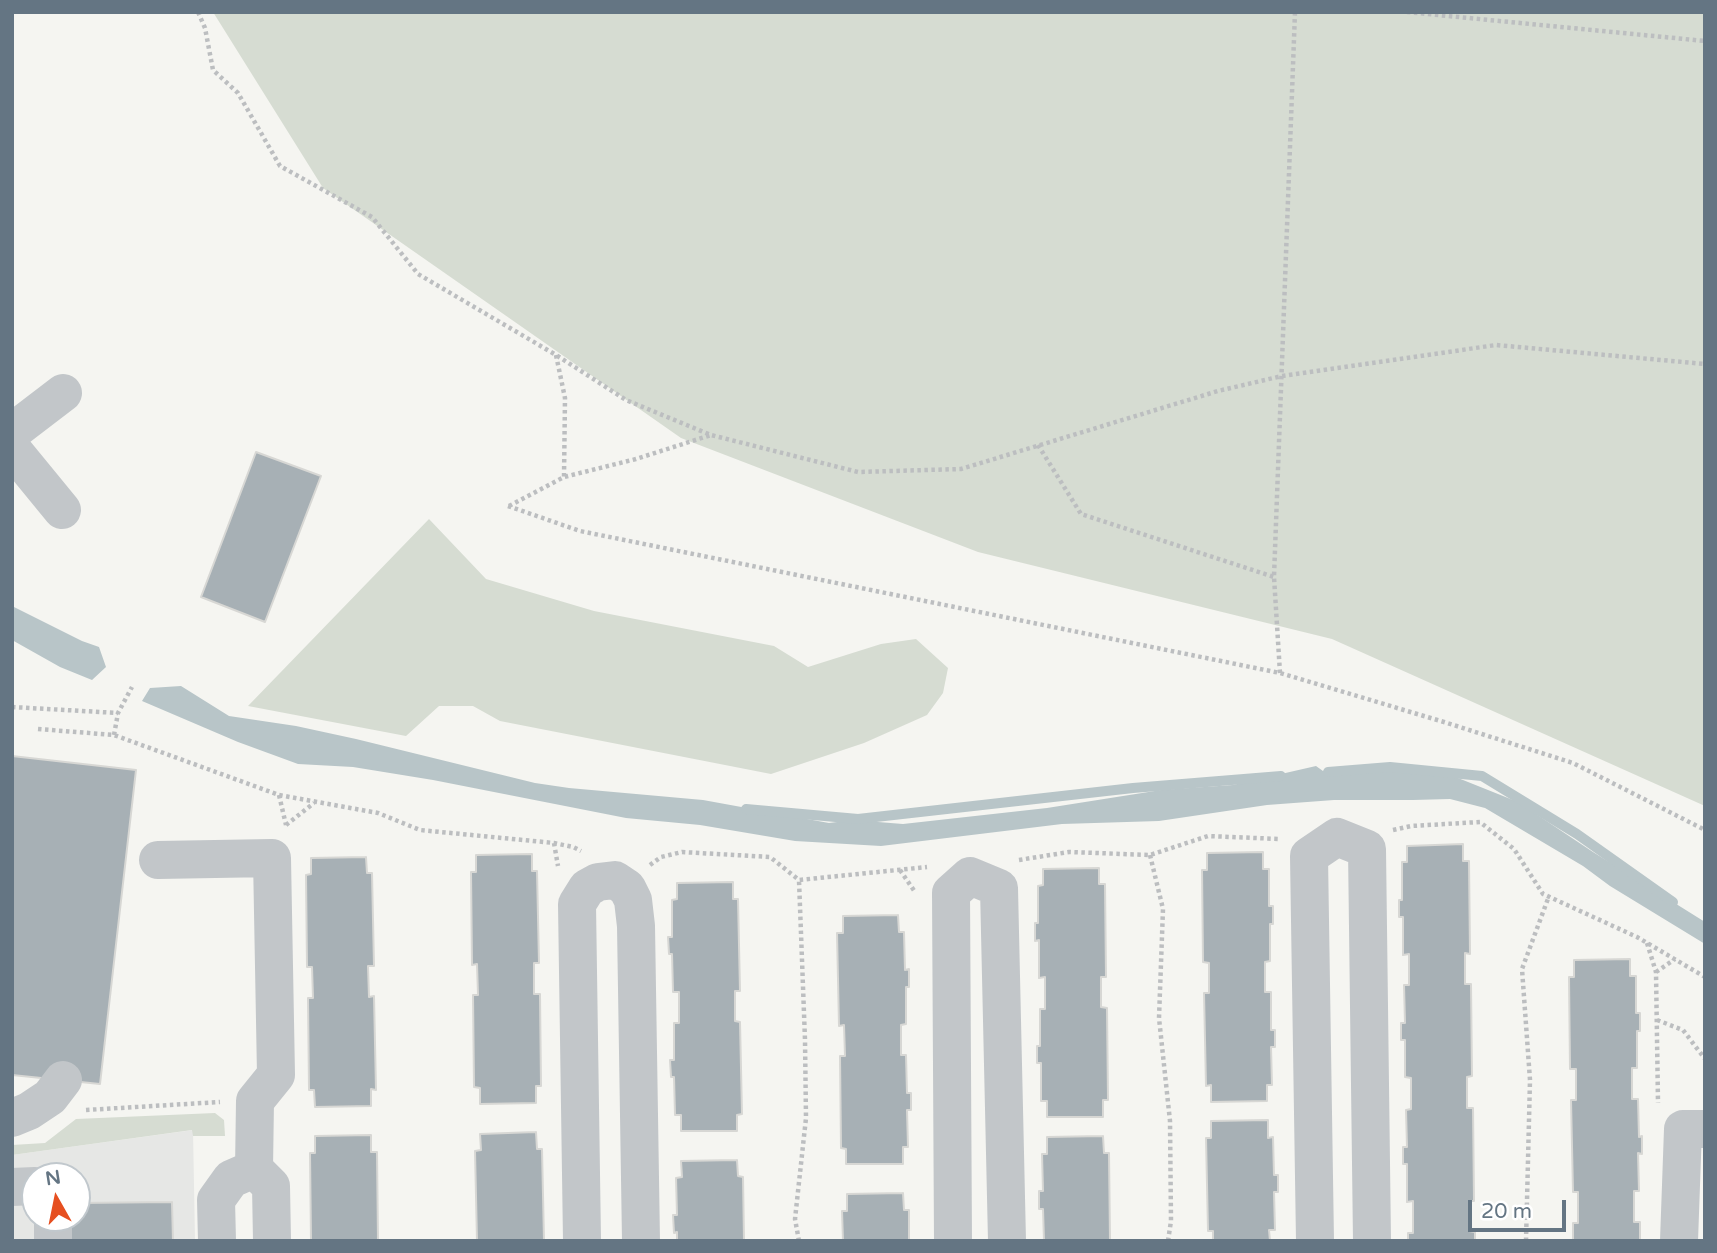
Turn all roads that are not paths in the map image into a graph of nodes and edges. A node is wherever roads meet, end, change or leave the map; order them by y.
1 (63, 393) dead end
2 (12, 432) edge
3 (12, 449) edge
4 (62, 510) dead end
5 (159, 860) dead end
6 (72, 1096) road end
7 (12, 1118) edge
8 (1705, 1129) edge
9 (254, 1169) junction
10 (216, 1241) edge
11 (272, 1241) edge
12 (582, 1241) edge
13 (641, 1241) edge
14 (953, 1241) edge
15 (1007, 1241) edge
16 (1315, 1241) edge
17 (1372, 1241) edge
18 (1679, 1241) edge

1 - 2 street
3 - 4 street
5 - 9 street
6 - 7 street
8 - 18 street
9 - 10 street
9 - 11 street
12 - 13 street
14 - 15 street
16 - 17 street

